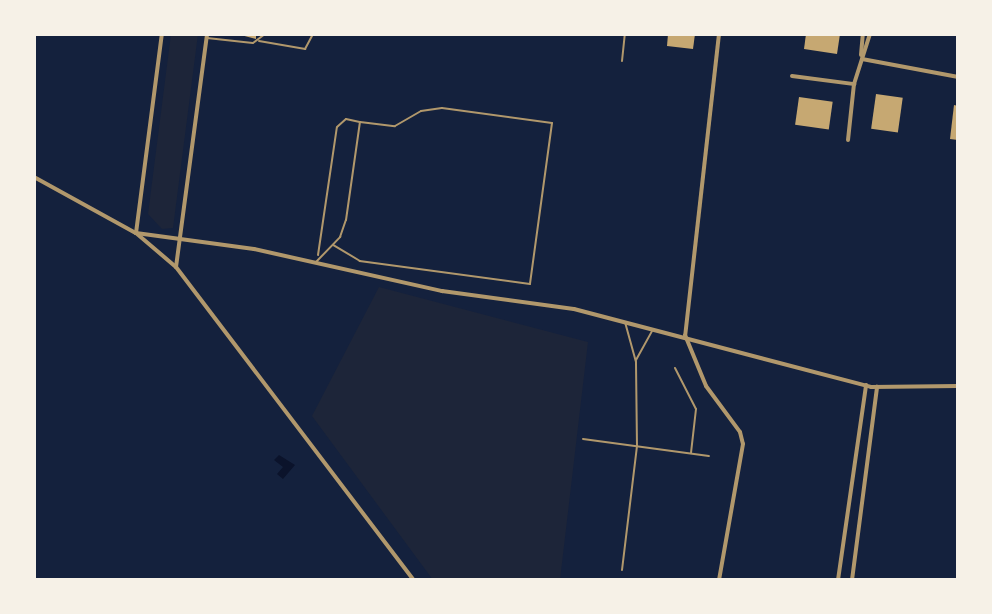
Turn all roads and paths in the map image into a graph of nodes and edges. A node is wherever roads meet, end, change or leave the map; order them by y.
1 (162, 34) edge
2 (265, 34) edge
3 (313, 34) edge
4 (625, 34) edge
5 (719, 34) edge
6 (863, 34) edge
7 (870, 34) edge
8 (207, 36) edge
9 (259, 41) junction
10 (862, 59) junction
11 (622, 61) dead end
12 (792, 76) dead end
13 (958, 77) edge
14 (854, 84) junction
15 (360, 122) junction
16 (848, 140) dead end
17 (34, 177) edge
18 (136, 233) junction
19 (179, 238) junction
20 (333, 245) junction
21 (318, 256) junction
22 (316, 264) junction
23 (176, 267) junction
24 (625, 322) junction
25 (652, 330) junction
26 (685, 335) junction
27 (636, 362) junction
28 (675, 368) dead end
29 (866, 385) junction
30 (958, 386) edge
31 (877, 387) junction
32 (583, 439) dead end
33 (637, 446) junction
34 (691, 453) junction
35 (709, 456) dead end
36 (622, 570) dead end
37 (414, 580) edge
38 (719, 580) edge
39 (838, 580) edge
40 (852, 580) edge

1 - 18 street
2 - 9 lane
3 - 9 lane
4 - 11 lane
5 - 26 street
6 - 10 street
7 - 10 street
8 - 9 lane
8 - 19 street
10 - 13 street
10 - 14 street
12 - 14 street
14 - 16 street
15 - 20 lane
15 - 20 lane
15 - 21 lane
17 - 18 street
18 - 19 street
18 - 23 street
19 - 22 street
19 - 23 street
20 - 21 lane
21 - 22 lane
22 - 24 street
23 - 37 street
24 - 25 street
24 - 27 lane
25 - 26 street
25 - 27 lane
26 - 29 street
26 - 38 street
27 - 33 lane
28 - 34 lane
29 - 31 street
29 - 39 street
30 - 31 street
31 - 40 street
32 - 33 lane
33 - 34 lane
33 - 36 lane
34 - 35 lane

